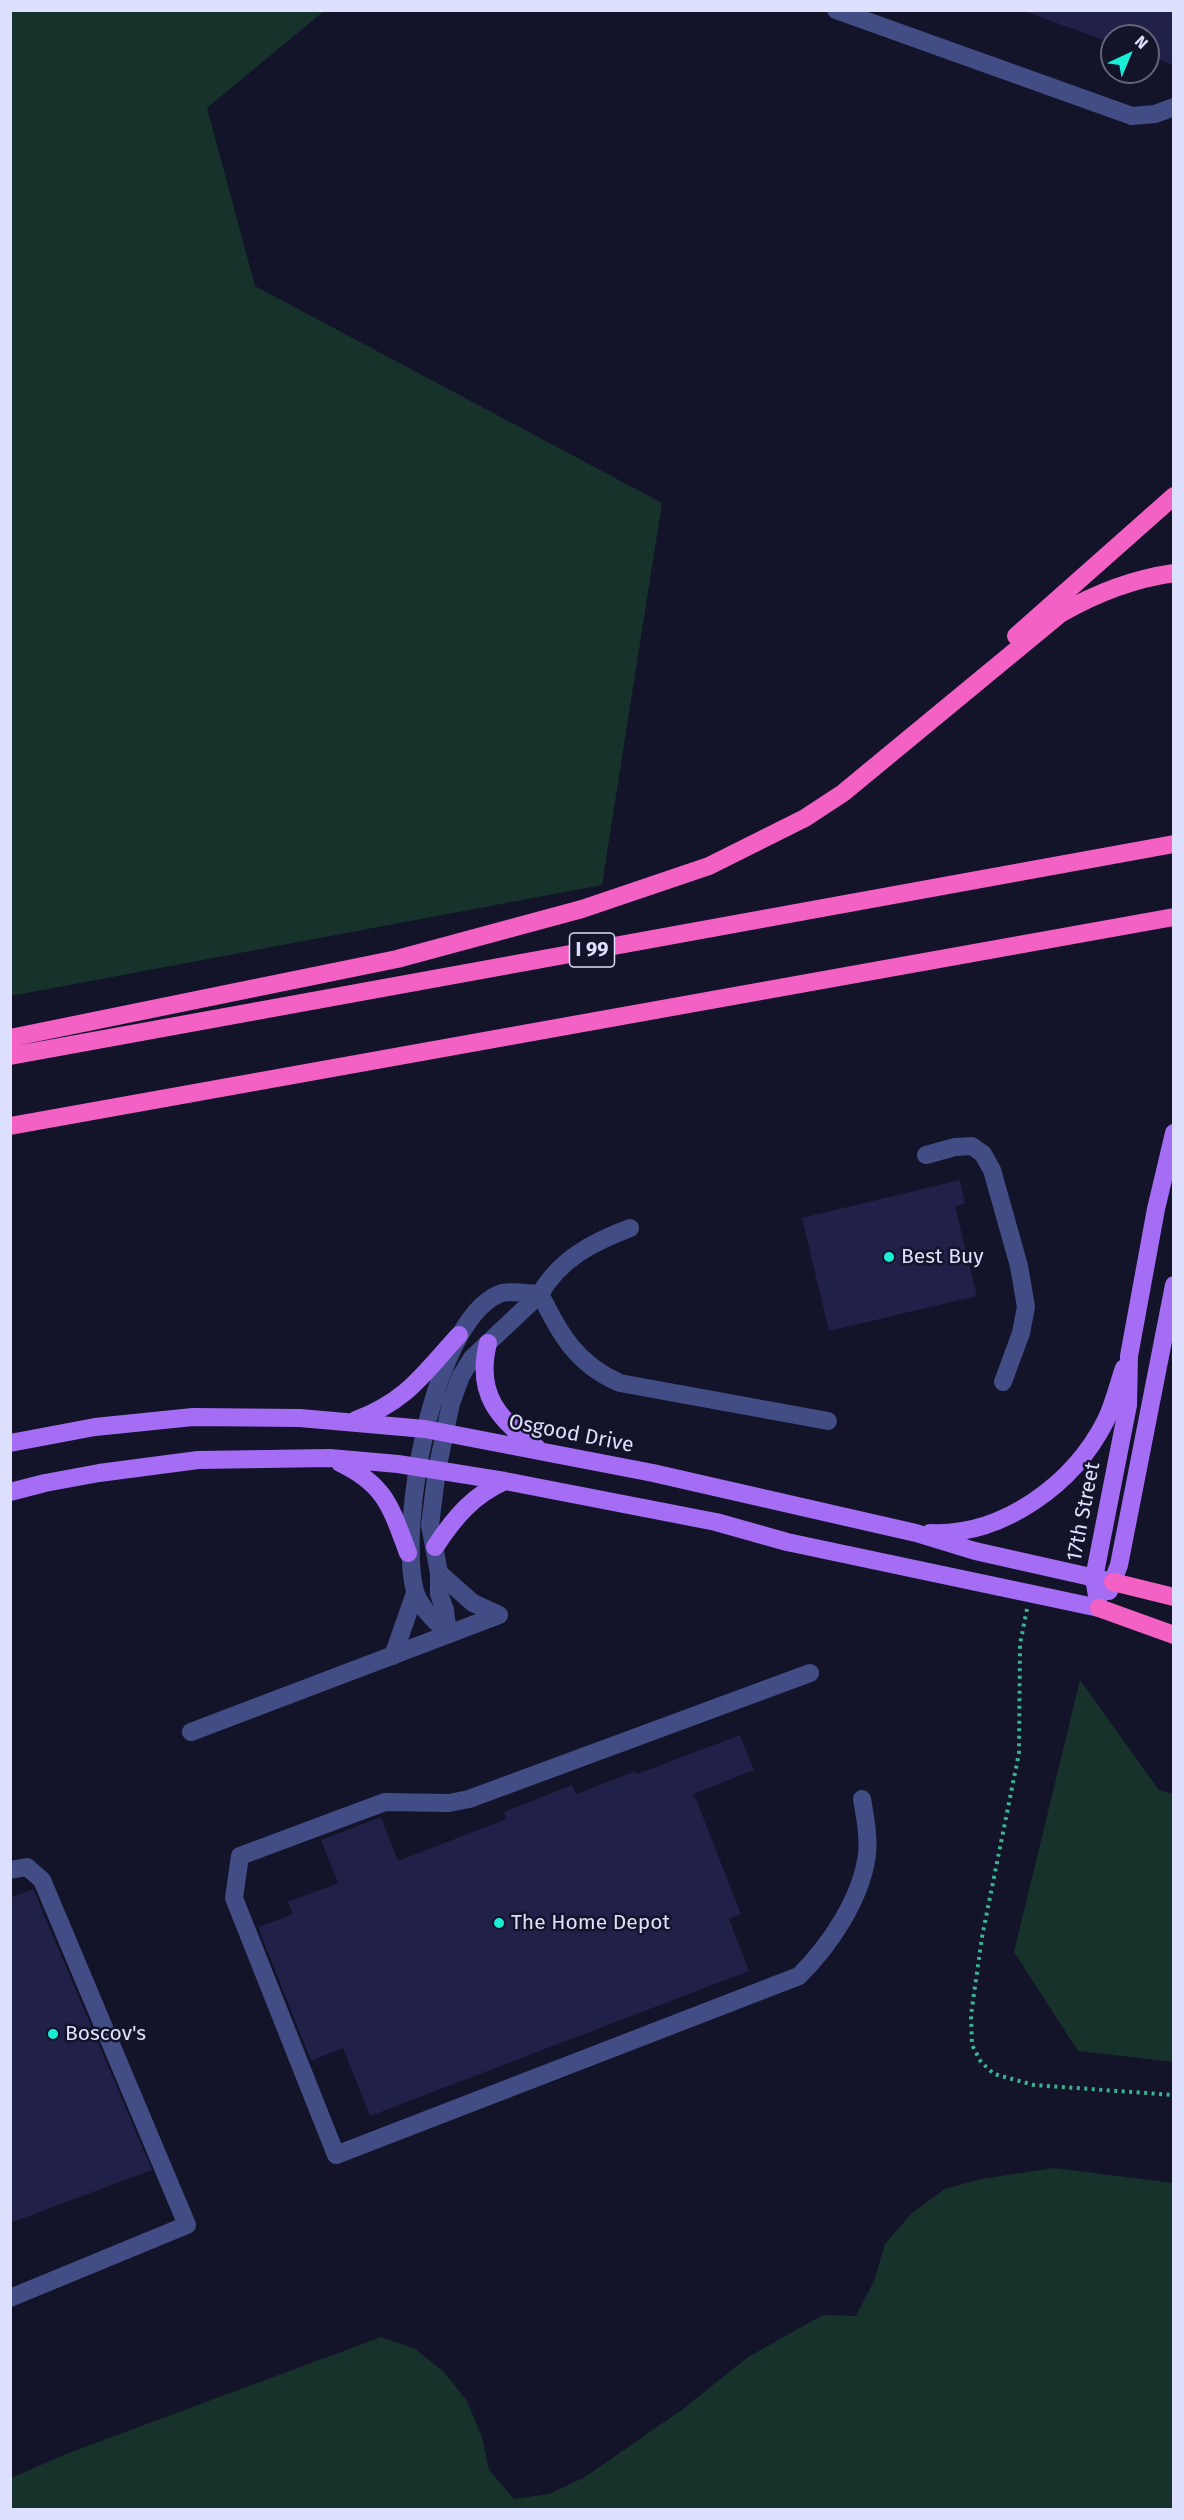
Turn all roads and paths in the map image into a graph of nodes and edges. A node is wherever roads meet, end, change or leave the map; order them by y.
1 (836, 10) edge
2 (1173, 107) edge
3 (1173, 496) edge
4 (1173, 573) edge
5 (914, 735) junction
6 (1173, 844) edge
7 (1173, 916) edge
8 (1173, 928) edge
9 (1026, 944) junction
10 (10, 1038) edge
11 (10, 1056) edge
12 (10, 1126) edge
13 (1173, 1133) edge
14 (926, 1155) dead end
15 (630, 1228) dead end
16 (1173, 1285) edge
17 (540, 1294) junction
18 (459, 1335) junction
19 (488, 1343) junction
20 (1129, 1356) junction
21 (1004, 1382) dead end
22 (354, 1421) junction
23 (828, 1422) dead end
24 (425, 1429) junction
25 (445, 1433) junction
26 (10, 1443) edge
27 (542, 1452) junction
28 (330, 1458) junction
29 (418, 1467) junction
30 (437, 1470) junction
31 (505, 1481) junction
32 (10, 1492) edge
33 (916, 1533) junction
34 (435, 1546) junction
35 (408, 1553) junction
36 (439, 1573) junction
37 (1094, 1578) junction
38 (1113, 1582) junction
39 (1030, 1592) junction
40 (415, 1593) junction
41 (1173, 1597) edge
42 (1099, 1608) junction
43 (448, 1634) junction
44 (1173, 1635) edge
45 (393, 1656) junction
46 (810, 1672) dead end
47 (191, 1732) dead end
48 (862, 1799) dead end
49 (10, 1870) edge
50 (1173, 2095) edge
51 (10, 2298) edge

1 - 2 lane
3 - 5 highway
4 - 5 highway
5 - 10 highway
6 - 11 highway, I 99
7 - 9 highway
8 - 9 highway
9 - 12 highway
13 - 20 main road, 17th Street
14 - 21 lane
15 - 17 lane
16 - 38 main road, 17th Street
17 - 18 lane
17 - 19 lane
17 - 23 lane
18 - 22 main road
18 - 24 lane
19 - 25 lane
19 - 27 main road
20 - 33 main road
20 - 37 main road, 17th Street
22 - 24 main road, Osgood Drive
22 - 26 main road, Osgood Drive
24 - 25 main road, Osgood Drive
24 - 29 lane
25 - 27 main road, Osgood Drive
25 - 30 lane
27 - 33 main road, Osgood Drive
28 - 29 main road
28 - 32 main road
28 - 35 main road
29 - 30 main road
29 - 35 lane
30 - 31 main road
30 - 34 lane
31 - 34 main road
31 - 39 main road
33 - 37 main road, Osgood Drive
34 - 36 lane
35 - 40 lane
36 - 43 lane
36 - 43 lane
37 - 38 main road, Osgood Drive
37 - 42 main road, 17th Street
38 - 41 highway
38 - 42 main road, 17th Street
39 - 42 main road
39 - 50 path
40 - 43 lane
40 - 45 lane
42 - 44 highway
43 - 45 lane
45 - 47 lane
46 - 48 lane
49 - 51 lane

